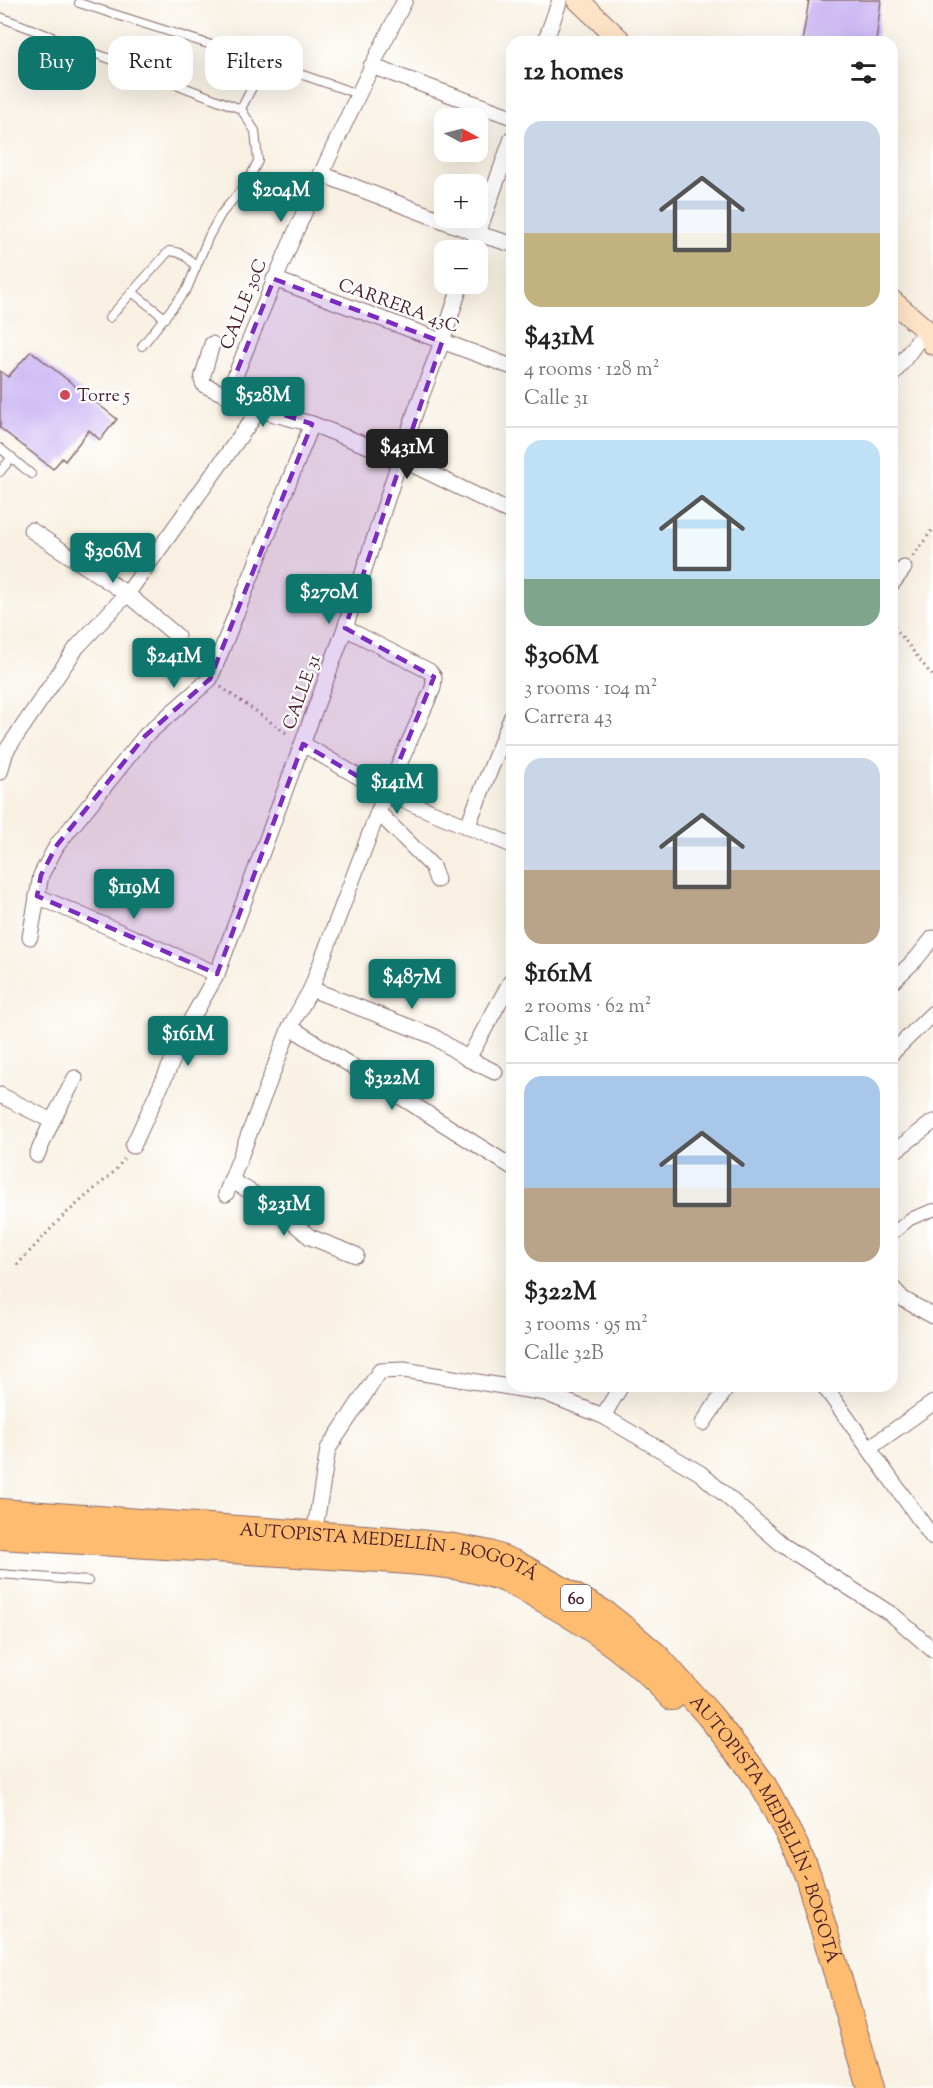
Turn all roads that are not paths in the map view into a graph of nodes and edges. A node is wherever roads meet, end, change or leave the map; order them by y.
1 (405, 0) edge
2 (560, 0) edge
3 (578, 0) edge
4 (79, 3) dead end
5 (0, 17) edge
6 (547, 36) edge
7 (616, 36) edge
8 (205, 43) edge
9 (371, 66) junction
10 (303, 75) edge
11 (252, 90) edge
12 (358, 94) junction
13 (242, 110) junction
14 (506, 115) edge
15 (506, 155) edge
16 (321, 174) junction
17 (478, 234) junction
18 (476, 240) edge
19 (506, 242) edge
20 (196, 267) junction
21 (274, 279) junction
22 (132, 292) junction
23 (458, 294) edge
24 (898, 307) edge
25 (109, 318) dead end
26 (165, 318) junction
27 (929, 337) edge
28 (442, 342) junction
29 (212, 344) dead end
30 (142, 346) dead end
31 (506, 365) edge
32 (898, 370) edge
33 (227, 396) junction
34 (259, 410) junction
35 (312, 424) junction
36 (0, 448) edge
37 (12, 458) junction
38 (401, 459) junction
39 (0, 472) edge
40 (32, 474) dead end
41 (506, 510) edge
42 (31, 530) dead end
43 (904, 568) road end
44 (898, 576) edge
45 (127, 594) junction
46 (345, 628) junction
47 (177, 636) road end
48 (506, 731) edge
49 (303, 744) junction
50 (0, 772) edge
51 (386, 793) junction
52 (378, 812) junction
53 (467, 827) junction
54 (506, 843) edge
55 (438, 880) dead end
56 (37, 896) junction
57 (30, 937) dead end
58 (933, 938) edge
59 (217, 974) junction
60 (898, 976) edge
61 (311, 988) junction
62 (506, 990) edge
63 (933, 1013) edge
64 (290, 1028) junction
65 (898, 1047) edge
66 (468, 1059) junction
67 (495, 1072) dead end
68 (75, 1078) dead end
69 (0, 1095) edge
70 (52, 1121) junction
71 (933, 1122) edge
72 (133, 1146) road end
73 (898, 1149) edge
74 (37, 1155) dead end
75 (506, 1163) edge
76 (933, 1210) edge
77 (898, 1229) edge
78 (356, 1255) dead end
79 (898, 1294) edge
80 (930, 1310) edge
81 (506, 1387) edge
82 (539, 1392) edge
83 (617, 1392) edge
84 (724, 1392) edge
85 (828, 1392) edge
86 (933, 1403) edge
87 (603, 1416) junction
88 (703, 1423) dead end
89 (869, 1449) junction
90 (0, 1512) edge
91 (314, 1535) junction
92 (0, 1536) edge
93 (933, 1538) edge
94 (0, 1574) edge
95 (88, 1581) dead end
96 (933, 1650) edge
97 (853, 2088) edge
98 (871, 2088) edge

1 - 9 street, CALLE 30C
2 - 6 street
3 - 7 main road
4 - 8 lane
5 - 13 lane
9 - 12 street, CALLE 30C
9 - 14 street
10 - 12 lane
11 - 13 lane
12 - 16 street, CALLE 30C
13 - 20 lane
15 - 17 street
16 - 17 street
16 - 21 street, CALLE 30C
17 - 18 street
17 - 19 street
20 - 22 lane
20 - 26 lane
21 - 28 street, CARRERA 43C
21 - 33 street, CALLE 30C
22 - 25 lane
22 - 26 lane
23 - 28 street, CALLE 31
24 - 27 main road
26 - 30 lane
27 - 32 street
28 - 31 street, CARRERA 43C
28 - 38 street, CALLE 31
29 - 33 street
33 - 34 street
34 - 35 street
34 - 45 street
35 - 38 street
35 - 56 street
36 - 37 lane
37 - 39 lane
37 - 40 lane
38 - 41 street
38 - 46 street, CALLE 31
42 - 45 street
43 - 44 street
45 - 47 street
45 - 50 street
46 - 49 street, CALLE 31
46 - 51 street
48 - 53 street
49 - 51 street
49 - 59 street, CALLE 31
51 - 52 street
51 - 53 street
52 - 55 street
52 - 61 street
53 - 54 street
56 - 57 street
56 - 59 street
58 - 60 street
59 - 72 street, CALLE 31
61 - 64 street
61 - 66 street
62 - 66 street
63 - 65 street
64 - 75 street
64 - 78 street
66 - 67 street
68 - 70 street
69 - 70 street
70 - 74 street
71 - 73 street
76 - 77 street
79 - 80 street
81 - 91 street
82 - 87 street
83 - 87 street
84 - 88 street
85 - 89 street
86 - 89 street
87 - 96 street
89 - 93 street
90 - 91 highway, AUTOPISTA MEDELLÍN - BOGOTÁ / 60
91 - 98 highway, AUTOPISTA MEDELLÍN - BOGOTÁ / 60
92 - 97 highway, AUTOPISTA MEDELLÍN - BOGOTÁ / 60
94 - 95 lane

